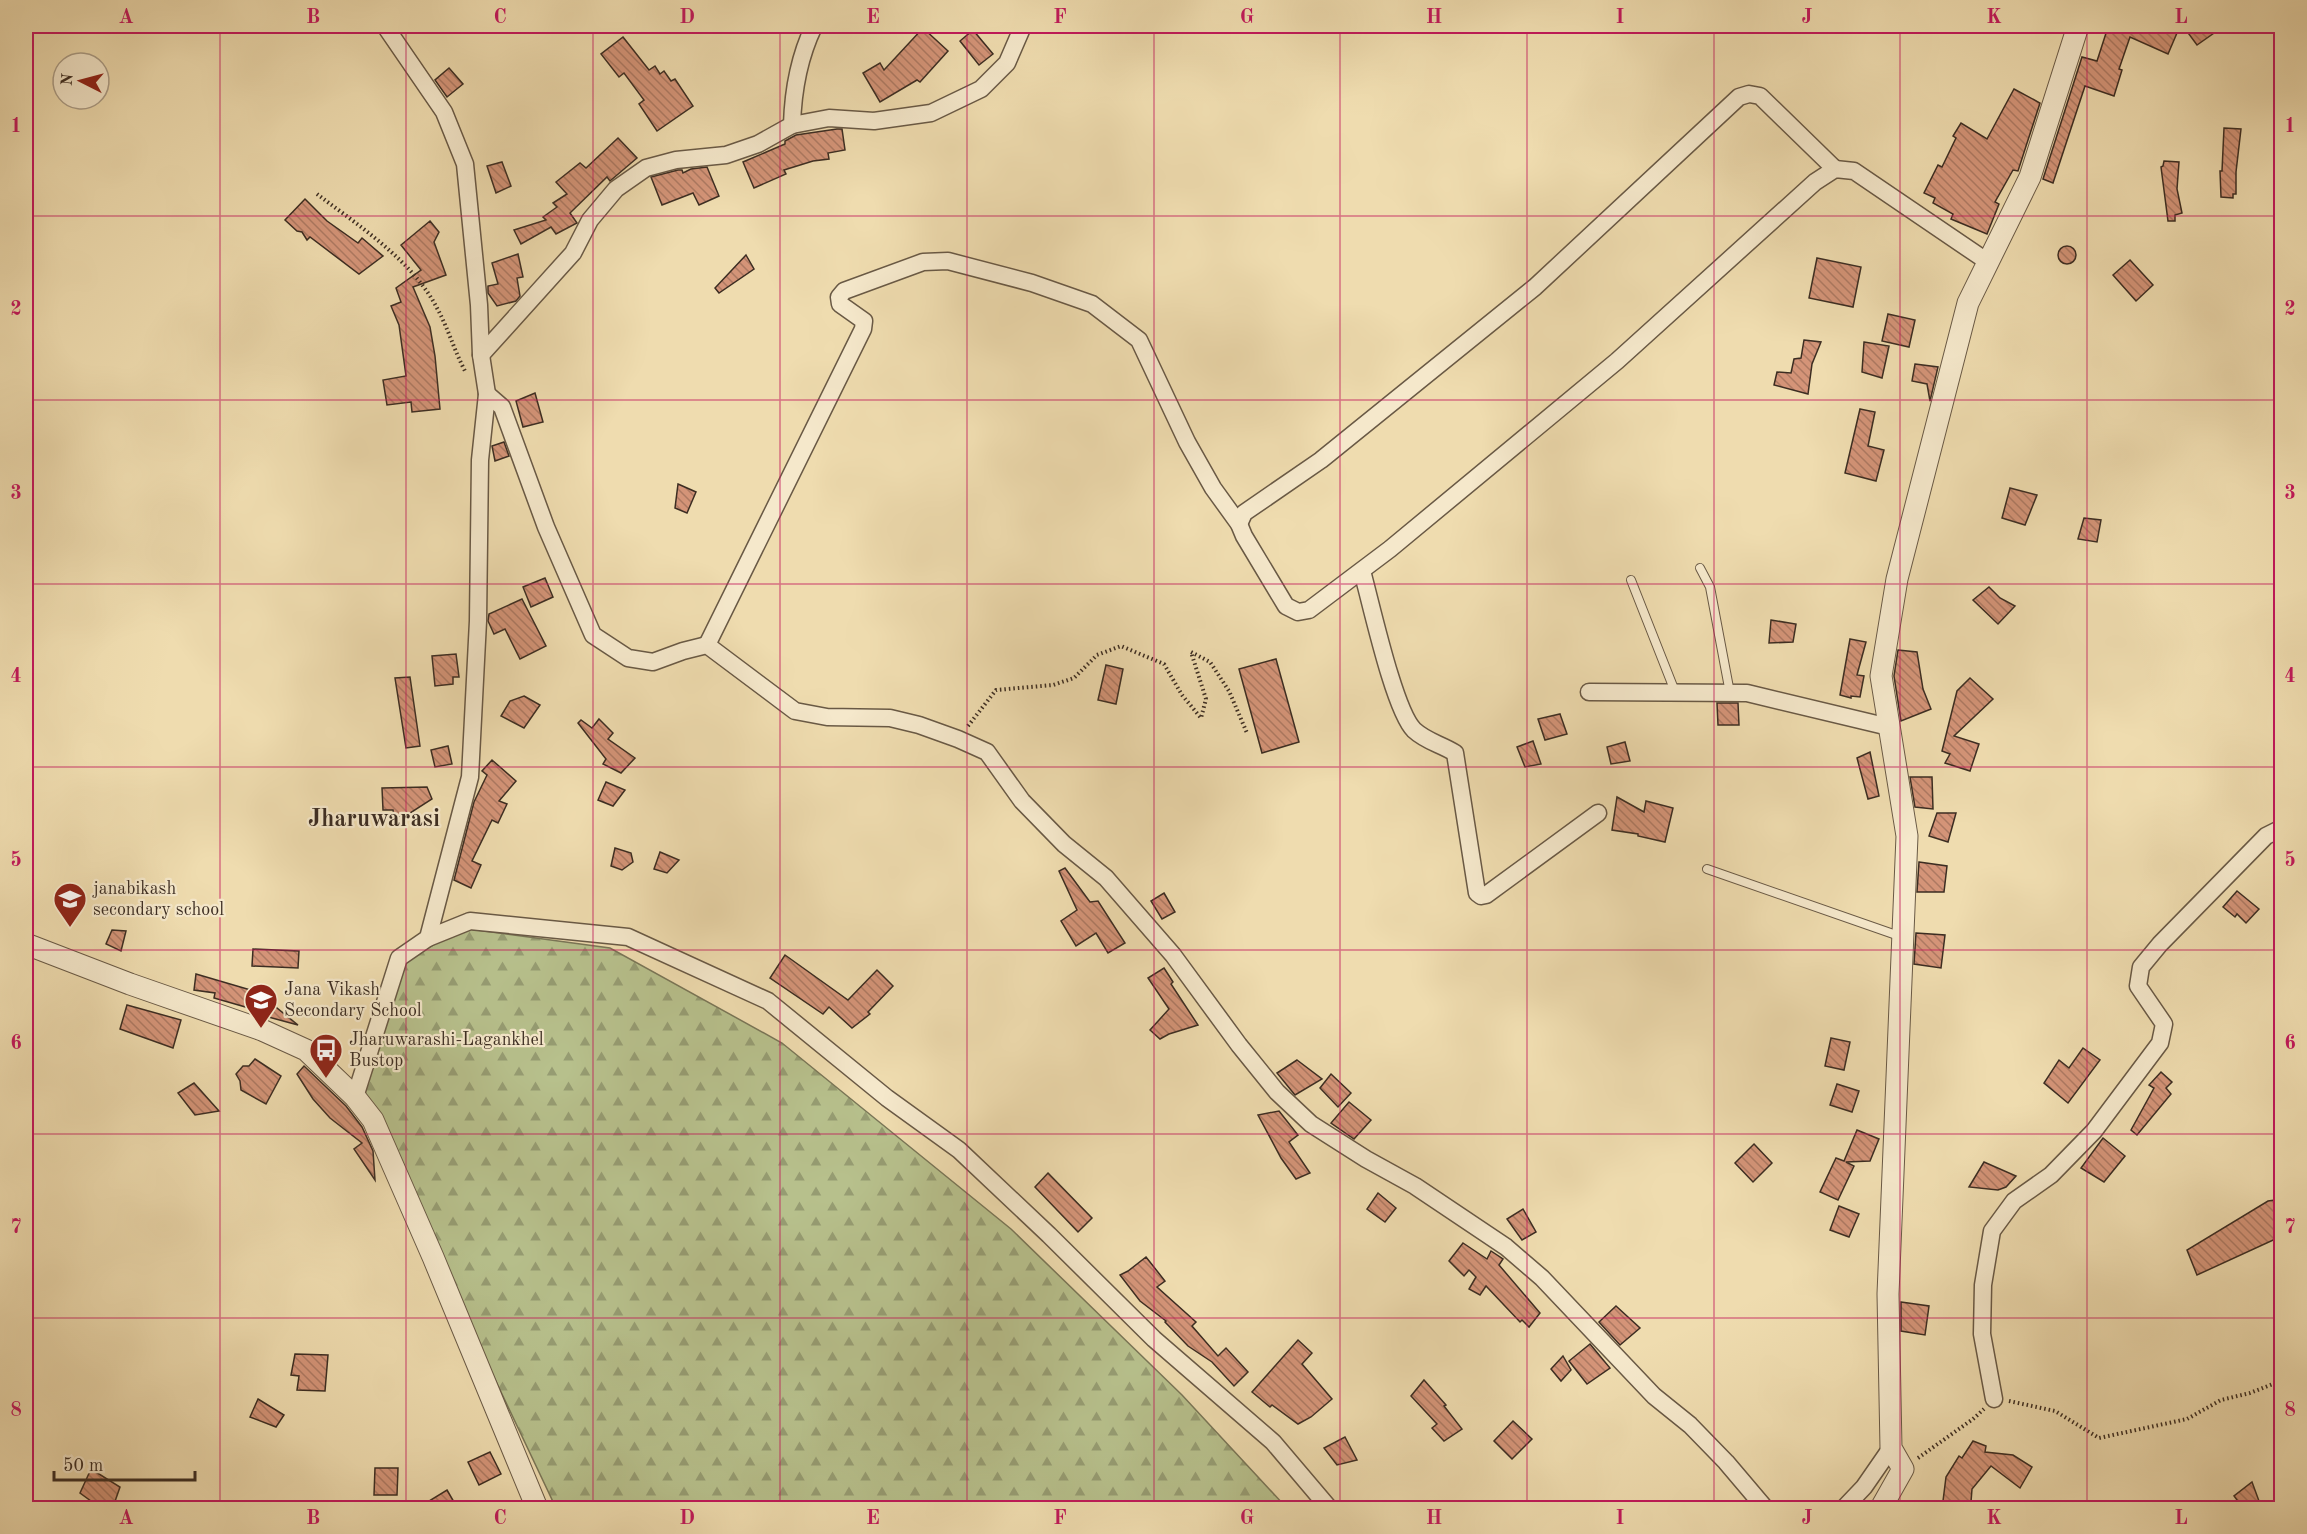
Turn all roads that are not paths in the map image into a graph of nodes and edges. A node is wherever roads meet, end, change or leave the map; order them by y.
1 (385, 26) edge
2 (814, 26) edge
3 (1023, 26) edge
4 (2078, 26) edge
5 (792, 125) junction
6 (1835, 170) junction
7 (1988, 262) junction
8 (482, 355) junction
9 (487, 394) junction
10 (1239, 524) junction
11 (1700, 568) dead end
12 (1362, 571) junction
13 (1631, 580) dead end
14 (707, 645) junction
15 (1589, 692) dead end
16 (1730, 693) junction
17 (1676, 694) junction
18 (1889, 726) junction
19 (1598, 813) dead end
20 (2282, 828) edge
21 (1707, 869) dead end
22 (428, 938) junction
23 (1903, 938) junction
24 (26, 944) edge
25 (355, 1097) junction
26 (1994, 1400) road end
27 (1892, 1448) junction
28 (537, 1509) edge
29 (1329, 1509) edge
30 (1765, 1509) edge
31 (1844, 1509) edge
32 (1881, 1509) edge

1 - 8 street
2 - 5 street
3 - 5 street
4 - 7 street
5 - 8 street
6 - 7 street
6 - 10 street
6 - 12 street
7 - 18 street
8 - 9 street
9 - 14 street
9 - 22 street
10 - 12 street
10 - 14 street
11 - 16 lane
12 - 19 street
13 - 17 lane
14 - 30 street
15 - 17 street
16 - 17 street
16 - 18 street
18 - 23 street
20 - 26 street
21 - 23 lane
22 - 25 street
22 - 29 street
23 - 27 street
24 - 25 street
25 - 28 street
27 - 31 street
27 - 32 street

